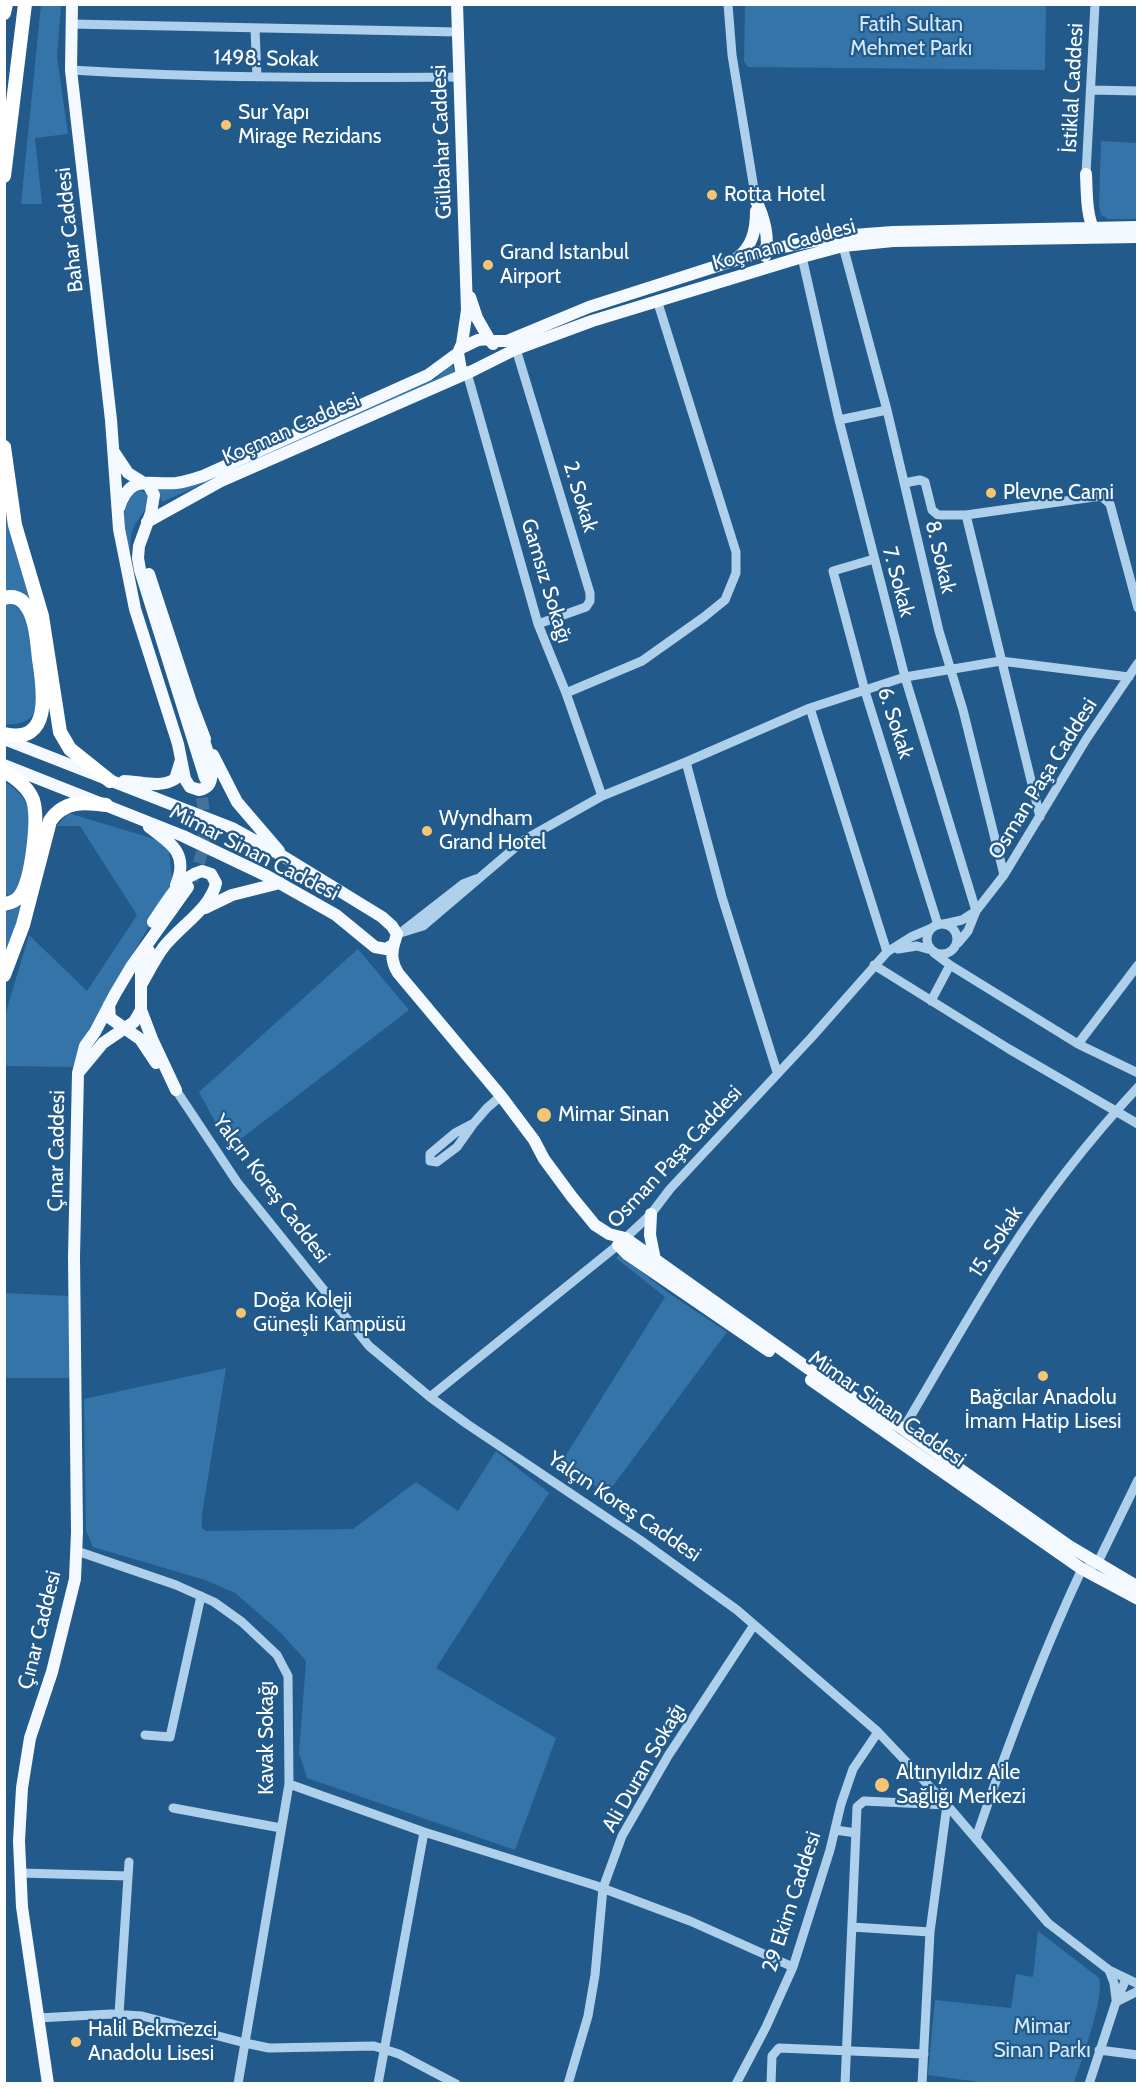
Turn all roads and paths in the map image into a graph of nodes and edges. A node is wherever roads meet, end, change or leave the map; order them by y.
1 (6, 4) edge
2 (25, 4) edge
3 (72, 4) edge
4 (457, 4) edge
5 (728, 4) edge
6 (1095, 4) edge
7 (4, 13) edge
8 (71, 24) junction
9 (255, 29) junction
10 (459, 32) junction
11 (71, 70) junction
12 (257, 77) junction
13 (460, 77) junction
14 (1091, 90) junction
15 (1137, 91) edge
16 (1086, 174) junction
17 (4, 176) edge
18 (756, 201) junction
19 (1093, 227) junction
20 (1137, 227) edge
21 (1072, 228) junction
22 (1137, 237) edge
23 (1110, 238) junction
24 (843, 246) junction
25 (767, 250) junction
26 (802, 257) junction
27 (732, 261) junction
28 (466, 278) junction
29 (710, 285) junction
30 (657, 300) junction
31 (491, 340) junction
32 (516, 349) junction
33 (459, 350) junction
34 (490, 362) junction
35 (467, 373) junction
36 (887, 410) junction
37 (839, 420) junction
38 (4, 447) edge
39 (113, 451) junction
40 (143, 482) junction
41 (904, 483) junction
42 (118, 510) junction
43 (966, 514) junction
44 (147, 522) junction
45 (142, 534) junction
46 (124, 551) junction
47 (874, 559) junction
48 (4, 598) edge
49 (1137, 608) edge
50 (538, 624) junction
51 (1001, 661) junction
52 (1137, 663) edge
53 (950, 668) junction
54 (1129, 676) junction
55 (905, 677) junction
56 (865, 691) junction
57 (566, 693) junction
58 (810, 708) junction
59 (4, 734) edge
60 (202, 734) junction
61 (4, 739) edge
62 (181, 756) junction
63 (686, 762) junction
64 (4, 765) edge
65 (4, 771) edge
66 (110, 781) junction
67 (602, 796) junction
68 (106, 805) junction
69 (134, 816) junction
70 (1040, 817) junction
71 (282, 855) junction
72 (1004, 875) junction
73 (200, 878) tunnel mouth
74 (280, 883) junction
75 (188, 887) tunnel mouth
76 (172, 894) junction
77 (4, 904) edge
78 (201, 909) junction
79 (976, 911) junction
80 (938, 926) junction
81 (398, 937) junction
82 (956, 946) junction
83 (887, 952) junction
84 (933, 952) junction
85 (874, 965) junction
86 (950, 965) junction
87 (1137, 966) edge
88 (964, 974) junction
89 (4, 975) edge
90 (141, 985) junction
91 (112, 999) junction
92 (932, 1001) junction
93 (141, 1010) junction
94 (126, 1029) junction
95 (1078, 1044) junction
96 (777, 1072) junction
97 (78, 1073) junction
98 (1137, 1073) edge
99 (1137, 1087) edge
100 (176, 1090) junction
101 (501, 1096) junction
102 (1115, 1111) junction
103 (474, 1123) junction
104 (1137, 1124) edge
105 (651, 1214) junction
106 (622, 1242) junction
107 (655, 1260) junction
108 (430, 1397) junction
109 (903, 1429) junction
110 (1136, 1486) edge
111 (76, 1551) junction
112 (1097, 1564) junction
113 (1082, 1569) junction
114 (1137, 1587) edge
115 (201, 1596) junction
116 (1137, 1599) edge
117 (754, 1625) junction
118 (878, 1731) junction
119 (145, 1735) dead end
120 (289, 1784) junction
121 (947, 1805) junction
122 (172, 1808) dead end
123 (281, 1828) junction
124 (835, 1830) junction
125 (424, 1832) junction
126 (856, 1833) junction
127 (976, 1838) junction
128 (129, 1862) dead end
129 (20, 1873) junction
130 (128, 1876) junction
131 (603, 1888) junction
132 (852, 1927) junction
133 (930, 1932) junction
134 (793, 1967) junction
135 (1109, 1970) junction
136 (1126, 1979) junction
137 (1137, 1984) edge
138 (1137, 1991) edge
139 (1116, 2002) junction
140 (119, 2014) junction
141 (38, 2018) junction
142 (244, 2043) junction
143 (384, 2049) junction
144 (1099, 2050) junction
145 (846, 2051) junction
146 (924, 2054) junction
147 (1137, 2055) edge
148 (48, 2084) edge
149 (238, 2084) edge
150 (378, 2084) edge
151 (456, 2084) edge
152 (568, 2084) edge
153 (736, 2084) edge
154 (771, 2084) edge
155 (845, 2084) edge
156 (922, 2084) edge
157 (1089, 2084) edge

1 - 7 highway
2 - 17 highway
3 - 8 main road, Bahar Caddesi
4 - 10 main road, Gülbahar Caddesi
5 - 18 street
6 - 14 street, İstiklal Caddesi
8 - 9 street
8 - 11 main road, Bahar Caddesi
9 - 10 street
9 - 12 street
10 - 13 main road, Gülbahar Caddesi
11 - 12 street, 1498. Sokak
11 - 39 main road, Bahar Caddesi
12 - 13 street, 1498. Sokak
13 - 28 main road, Gülbahar Caddesi
14 - 15 street
14 - 16 street, İstiklal Caddesi
16 - 19 main road
16 - 21 main road
18 - 25 main road
18 - 27 main road
19 - 20 main road, Koçman Caddesi
19 - 21 main road, Koçman Caddesi
19 - 23 main road
21 - 25 main road, Koçman Caddesi
22 - 23 main road, Koçman Caddesi
23 - 24 main road, Koçman Caddesi
24 - 26 main road, Koçman Caddesi
24 - 36 street, 8. Sokak
25 - 27 main road, Koçman Caddesi
25 - 29 main road
26 - 29 main road, Koçman Caddesi
26 - 37 street, 7. Sokak
27 - 31 main road, Koçman Caddesi
28 - 31 main road, Gülbahar Caddesi
28 - 33 main road, Gülbahar Caddesi
29 - 30 main road, Koçman Caddesi
30 - 32 main road, Koçman Caddesi
30 - 57 street
31 - 33 main road
31 - 34 main road
32 - 34 main road, Koçman Caddesi
32 - 50 street, 2. Sokak
33 - 35 main road
33 - 40 main road, Koçman Caddesi
34 - 35 main road
35 - 44 main road, Koçman Caddesi
35 - 50 street, Gamsız Sokağı
36 - 37 street
36 - 41 street, 8. Sokak
37 - 47 street, 7. Sokak
38 - 66 highway
39 - 40 main road
39 - 42 main road, Bahar Caddesi
40 - 42 main road
40 - 44 main road
41 - 43 street
41 - 53 street, 8. Sokak
42 - 46 main road
43 - 49 street
43 - 51 street
44 - 45 main road
45 - 46 main road
45 - 60 main road
46 - 62 main road
47 - 55 street, 7. Sokak
47 - 56 street, 6. Sokak
48 - 59 highway
50 - 57 street, Gamsız Sokağı
51 - 53 street
51 - 54 street
51 - 70 street
52 - 54 street, Osman Paşa Caddesi
53 - 55 street
53 - 72 street, 8. Sokak
54 - 70 street, Osman Paşa Caddesi
55 - 56 street
55 - 79 street, 7. Sokak
56 - 58 street
56 - 80 street, 6. Sokak
57 - 67 street, Gamsız Sokağı
58 - 63 street
58 - 83 street
60 - 62 main road
60 - 71 main road
61 - 66 main road, Mimar Sinan Caddesi
62 - 66 main road
63 - 67 street
63 - 96 street
64 - 68 main road, Mimar Sinan Caddesi
65 - 77 highway
66 - 71 main road, Mimar Sinan Caddesi
67 - 81 street
68 - 69 main road, Mimar Sinan Caddesi
68 - 89 highway
69 - 74 main road, Mimar Sinan Caddesi
69 - 76 main road
70 - 72 street, Osman Paşa Caddesi
71 - 81 main road, Mimar Sinan Caddesi
72 - 79 street, Osman Paşa Caddesi
73 - 90 main road
74 - 78 main road
74 - 81 main road, Mimar Sinan Caddesi
75 - 91 main road
76 - 78 main road
76 - 91 main road
78 - 90 main road
79 - 80 street, Osman Paşa Caddesi
79 - 82 street, Osman Paşa Caddesi
80 - 82 street
80 - 83 street, Osman Paşa Caddesi
80 - 84 street
81 - 101 main road
82 - 84 street
82 - 88 street
83 - 84 street
83 - 85 street, Osman Paşa Caddesi
84 - 86 street
85 - 92 street
85 - 96 street, Osman Paşa Caddesi
86 - 88 street
86 - 92 street
87 - 95 street
88 - 95 street
90 - 93 main road
91 - 94 main road, Yalçın Koreş Caddesi
91 - 97 main road, Çınar Caddesi
92 - 102 street
93 - 94 main road
93 - 100 main road
94 - 97 main road
94 - 100 main road, Yalçın Koreş Caddesi
95 - 98 street
96 - 105 street, Osman Paşa Caddesi
97 - 111 main road, Çınar Caddesi
99 - 102 street, 15. Sokak
100 - 108 street, Yalçın Koreş Caddesi
101 - 103 street
101 - 106 main road
102 - 104 street
102 - 109 street, 15. Sokak
103 - 103 street
105 - 106 street, Osman Paşa Caddesi
105 - 107 main road
106 - 107 main road, Mimar Sinan Caddesi
106 - 108 street, Osman Paşa Caddesi
106 - 113 main road, Mimar Sinan Caddesi
107 - 109 main road, Mimar Sinan Caddesi
108 - 117 street, Yalçın Koreş Caddesi
109 - 112 main road, Mimar Sinan Caddesi
110 - 112 street
111 - 115 street, Kavak Sokağı
111 - 129 main road, Çınar Caddesi
112 - 113 street
112 - 114 main road, Mimar Sinan Caddesi
113 - 116 main road, Mimar Sinan Caddesi
113 - 127 street
115 - 119 street
115 - 120 street, Kavak Sokağı
117 - 118 street, Yalçın Koreş Caddesi
117 - 131 street, Ali Duran Sokağı
118 - 121 street, Yalçın Koreş Caddesi
118 - 124 street, 29 Ekim Caddesi
120 - 123 street, Kavak Sokağı
120 - 125 street
121 - 126 street
121 - 127 street, Yalçın Koreş Caddesi
121 - 133 street
122 - 123 street
123 - 142 street, Kavak Sokağı
124 - 126 street
124 - 134 street, 29 Ekim Caddesi
125 - 131 street
125 - 143 street
126 - 132 street
127 - 135 street, Yalçın Koreş Caddesi
128 - 130 street
129 - 130 street
129 - 141 main road, Çınar Caddesi
130 - 140 street
131 - 134 street
131 - 152 street, Ali Duran Sokağı
132 - 133 street
132 - 145 street
133 - 146 street
134 - 153 street, 29 Ekim Caddesi
135 - 136 street, Yalçın Koreş Caddesi
135 - 139 street
136 - 137 street, Yalçın Koreş Caddesi
136 - 139 street
138 - 139 street
139 - 144 street
140 - 141 street
140 - 142 street
141 - 148 main road, Çınar Caddesi
142 - 143 street
142 - 149 street, Kavak Sokağı
143 - 150 street
143 - 151 street
144 - 147 street
144 - 157 street
145 - 146 street
145 - 154 street
145 - 155 street
146 - 156 street

